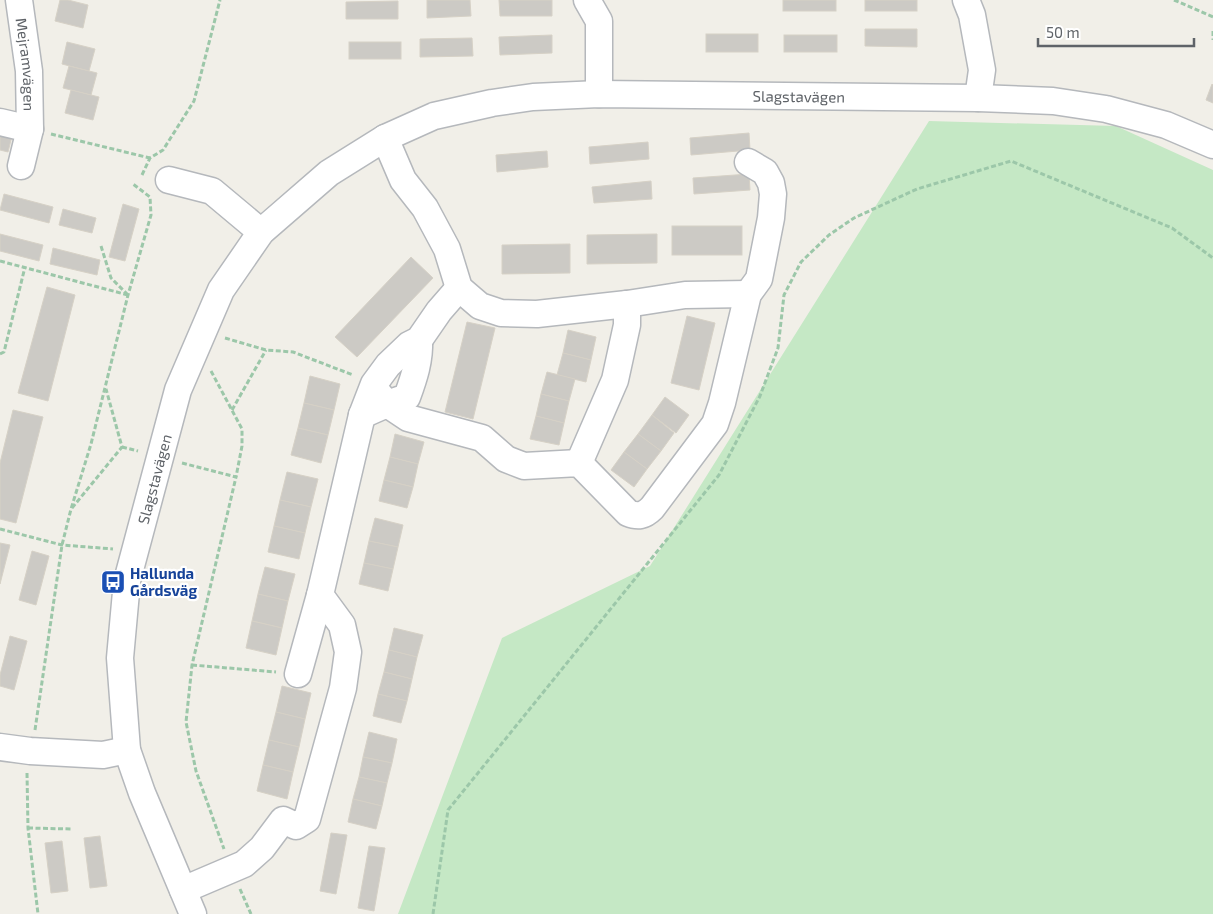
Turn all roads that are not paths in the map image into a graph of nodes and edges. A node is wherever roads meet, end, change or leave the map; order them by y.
1 (19, 0) edge
2 (587, 0) edge
3 (966, 0) edge
4 (599, 94) junction
5 (978, 98) junction
6 (0, 122) edge
7 (30, 129) junction
8 (385, 138) junction
9 (1213, 145) edge
10 (748, 162) dead end
11 (21, 166) dead end
12 (169, 180) dead end
13 (260, 232) junction
14 (459, 288) junction
15 (748, 294) junction
16 (627, 304) junction
17 (419, 340) junction
18 (380, 394) junction
19 (579, 463) junction
20 (320, 595) junction
21 (298, 674) road end
22 (0, 747) edge
23 (127, 750) junction
24 (183, 890) junction
25 (193, 914) edge

1 - 7 street, Mejramvägen
2 - 4 street
3 - 5 street
4 - 5 street, Slagstavägen
4 - 8 street, Slagstavägen
5 - 9 street, Slagstavägen
6 - 7 street, Mejramvägen
7 - 11 street, Mejramvägen
8 - 13 street, Slagstavägen
8 - 14 street
10 - 15 street
12 - 13 street
13 - 23 street, Slagstavägen
14 - 16 street
14 - 17 street
15 - 16 street
15 - 19 street
16 - 19 street
17 - 18 street
17 - 18 street
18 - 19 street
18 - 20 street
20 - 21 street
20 - 24 street
22 - 23 street
23 - 24 street, Slagstavägen
24 - 25 street, Slagstavägen

